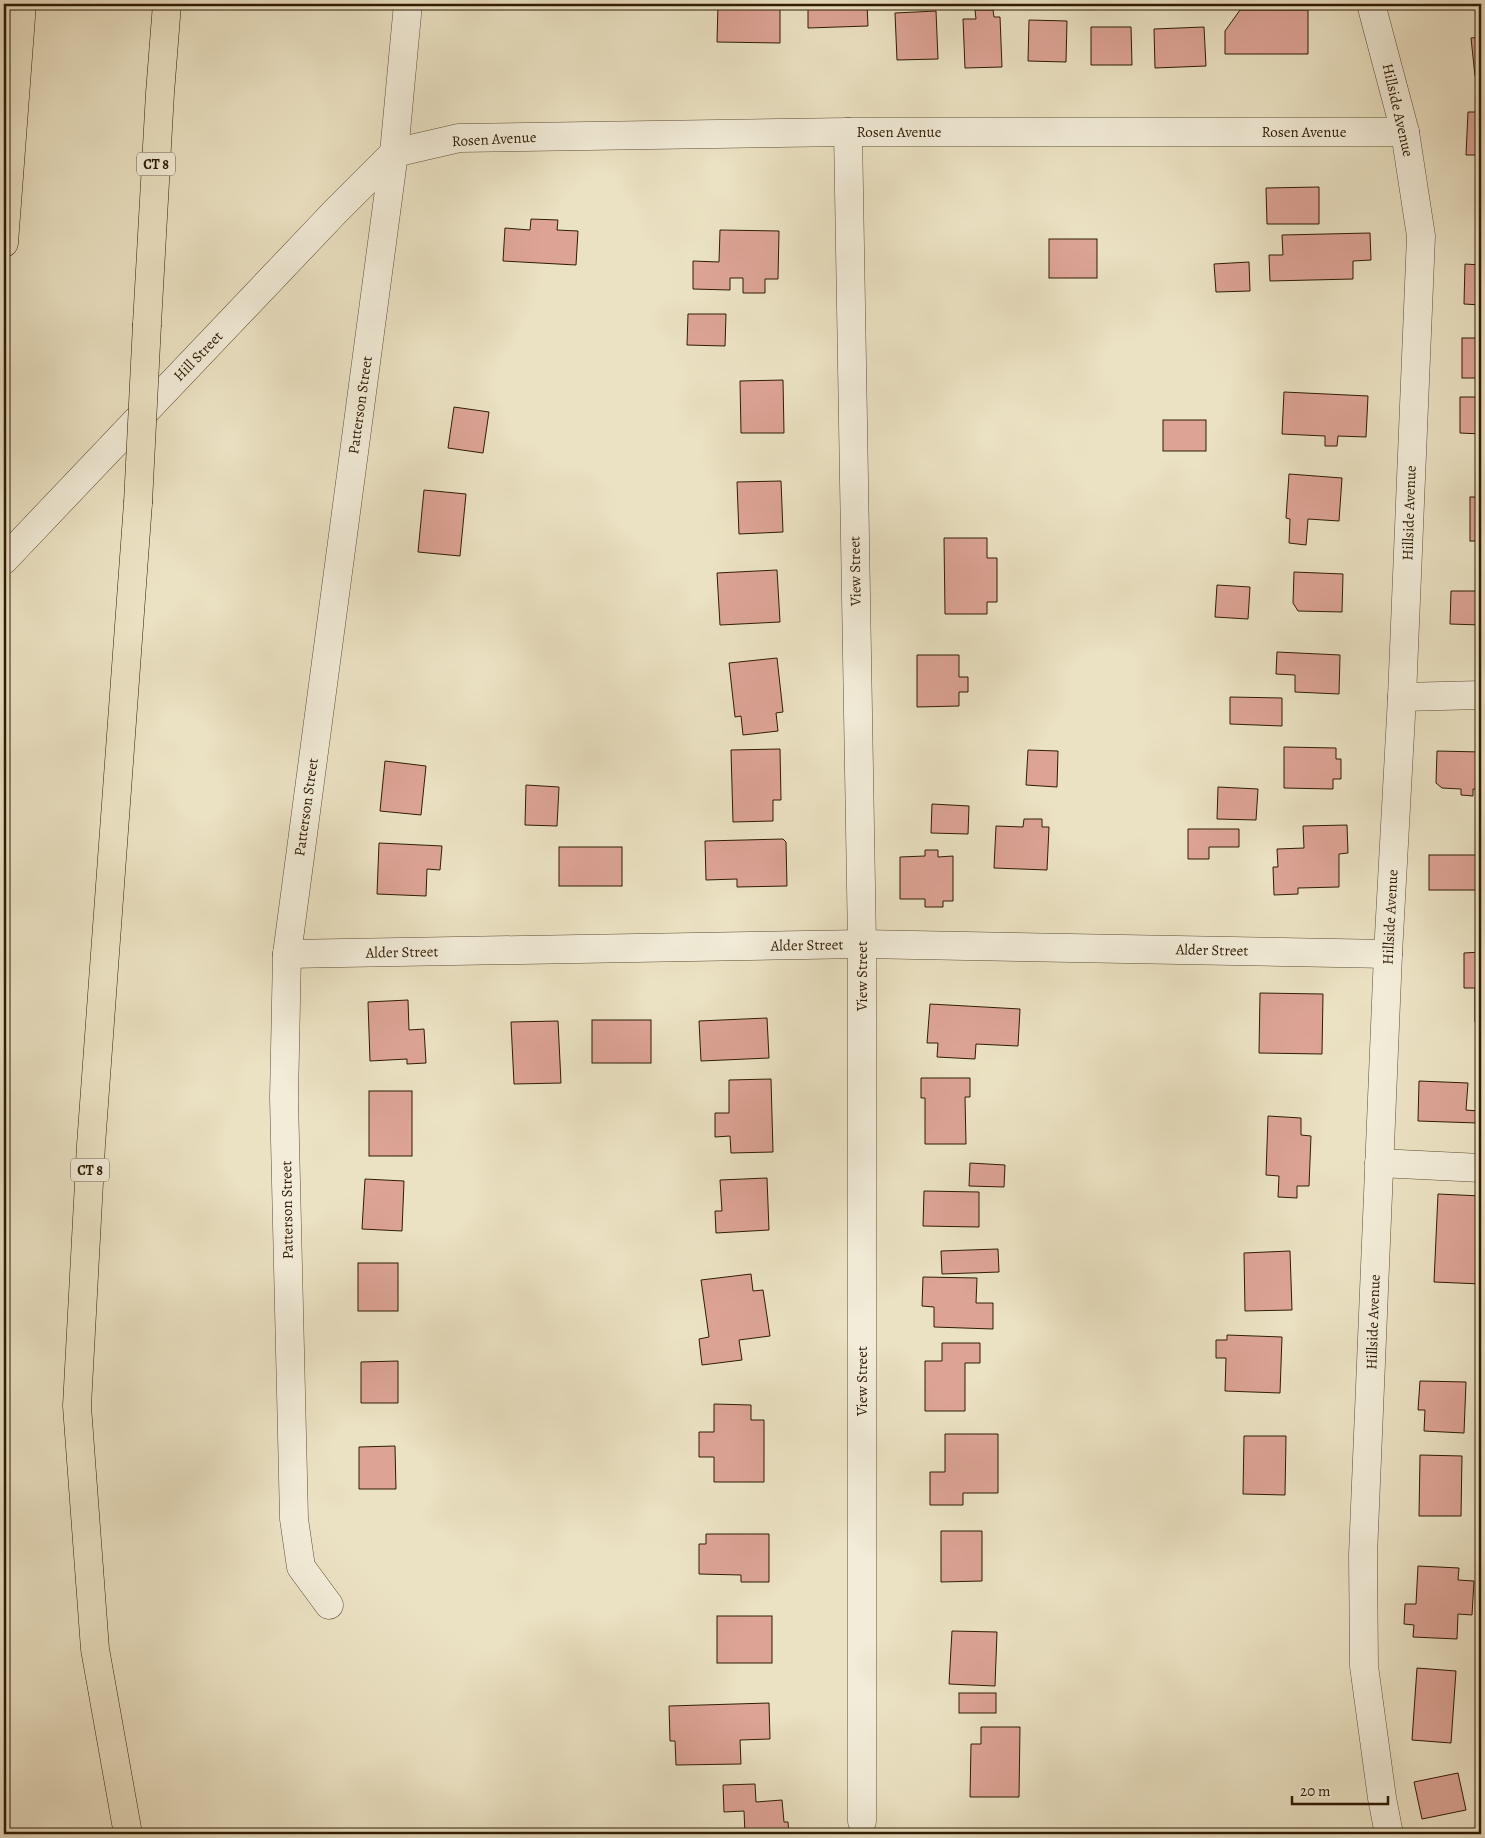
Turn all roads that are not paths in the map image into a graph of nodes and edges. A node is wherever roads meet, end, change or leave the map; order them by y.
1 (22, 4) edge
2 (167, 4) edge
3 (408, 4) edge
4 (1372, 4) edge
5 (848, 132) junction
6 (1405, 132) junction
7 (394, 154) junction
8 (4, 243) edge
9 (4, 560) edge
10 (1481, 695) edge
11 (1402, 697) junction
12 (862, 944) junction
13 (286, 954) junction
14 (1388, 954) junction
15 (1380, 1163) junction
16 (1481, 1168) edge
17 (329, 1605) dead end
18 (862, 1821) dead end
19 (128, 1834) edge
20 (1389, 1834) edge

1 - 8 highway
2 - 19 highway, CT 8, bridge
3 - 7 street, Patterson Street
4 - 6 street, Hillside Avenue
5 - 6 street, Rosen Avenue
5 - 7 street, Rosen Avenue
5 - 12 street, View Street
6 - 11 street, Hillside Avenue
7 - 9 street, Hill Street
7 - 13 street, Patterson Street
10 - 11 street
11 - 14 street, Hillside Avenue
12 - 13 street, Alder Street
12 - 14 street, Alder Street
12 - 18 street, View Street
13 - 17 street, Patterson Street
14 - 15 street, Hillside Avenue
15 - 16 street
15 - 20 street, Hillside Avenue

